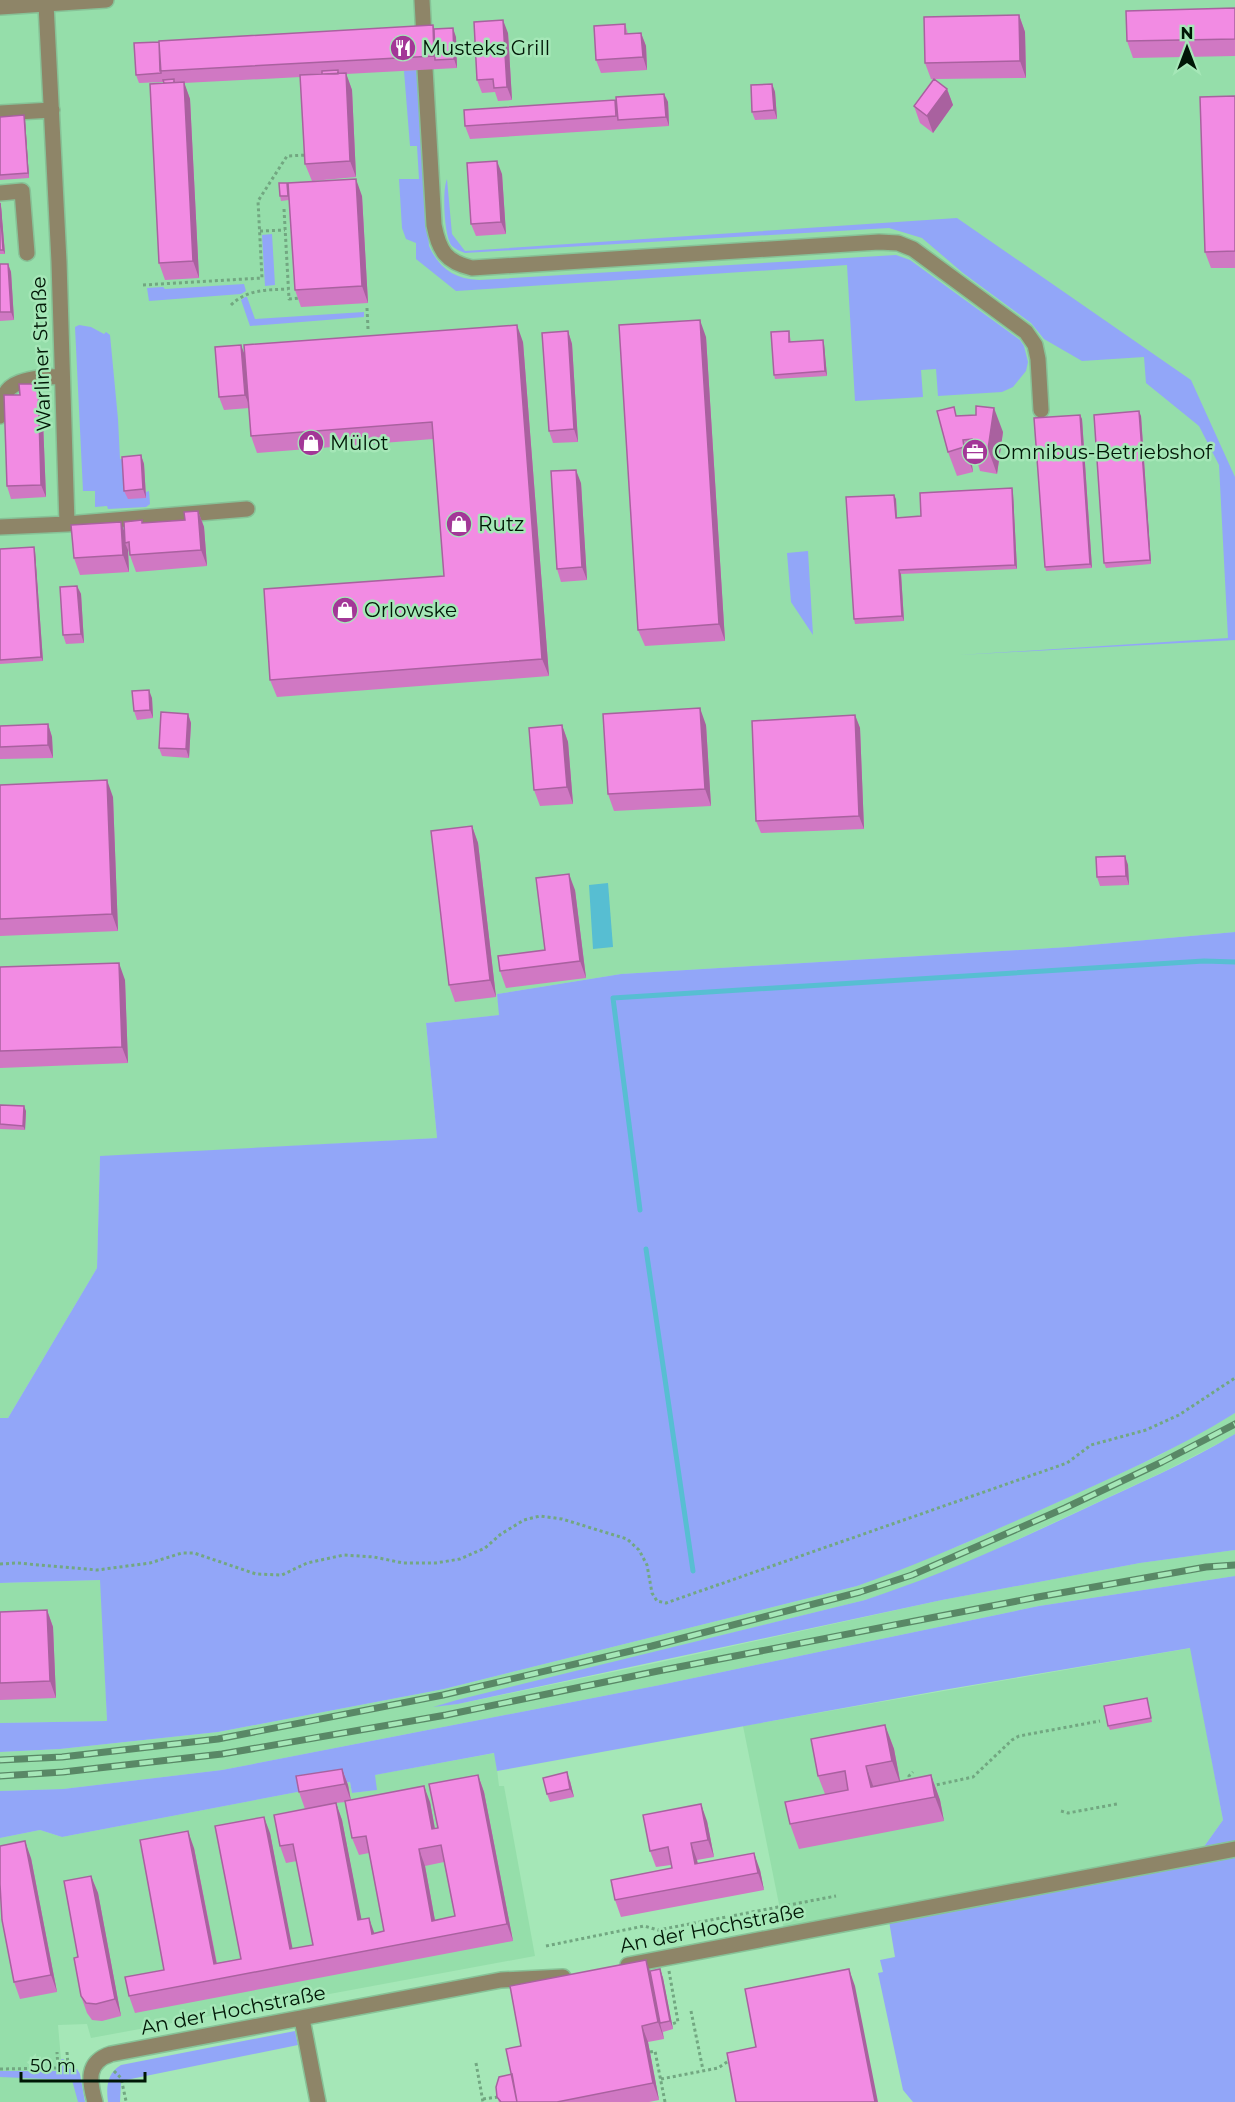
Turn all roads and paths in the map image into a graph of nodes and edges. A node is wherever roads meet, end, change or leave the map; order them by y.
1 (106, 0) edge
2 (422, 0) edge
3 (70, 1) edge
4 (46, 4) junction
5 (0, 7) edge
6 (424, 38) edge
7 (425, 69) edge
8 (52, 110) junction
9 (0, 113) edge
10 (310, 154) edge
11 (0, 193) edge
12 (284, 209) dead end
13 (285, 230) junction
14 (260, 231) junction
15 (27, 253) dead end
16 (143, 285) dead end
17 (288, 289) junction
18 (300, 298) edge
19 (231, 305) dead end
20 (367, 308) dead end
21 (368, 329) dead end
22 (62, 376) junction
23 (1041, 410) dead end
24 (0, 416) edge
25 (247, 509) dead end
26 (67, 524) junction
27 (0, 527) edge
28 (1235, 1378) edge
29 (0, 1564) edge
30 (1100, 1721) dead end
31 (913, 1772) dead end
32 (922, 1788) edge
33 (911, 1790) edge
34 (1117, 1804) dead end
35 (1061, 1811) dead end
36 (1235, 1849) edge
37 (836, 1896) dead end
38 (546, 1946) dead end
39 (668, 1958) junction
40 (611, 1968) edge
41 (576, 1975) edge
42 (691, 2011) dead end
43 (302, 2019) junction
44 (672, 2024) edge
45 (57, 2052) dead end
46 (650, 2052) edge
47 (737, 2055) edge
48 (97, 2060) junction
49 (476, 2063) dead end
50 (0, 2069) edge
51 (704, 2071) junction
52 (661, 2079) junction
53 (498, 2097) edge
54 (126, 2101) edge
55 (483, 2101) edge
56 (95, 2102) edge
57 (318, 2102) edge
58 (665, 2102) edge

1 - 3 street
2 - 6 street
3 - 4 street
4 - 5 street
4 - 8 street, Warliner Straße
7 - 23 street
8 - 9 street
8 - 22 street, Warliner Straße
10 - 14 path
11 - 15 street
12 - 13 path
13 - 14 path
13 - 17 path
14 - 16 path
17 - 18 path
17 - 19 path
20 - 21 path
22 - 24 street
22 - 26 street, Warliner Straße
25 - 26 street
26 - 27 street
28 - 29 path
30 - 32 path
31 - 33 path
34 - 35 path
36 - 39 street, An der Hochstraße
37 - 38 path
39 - 40 street, An der Hochstraße
39 - 44 path
41 - 43 street, An der Hochstraße
42 - 51 path
43 - 48 street, An der Hochstraße
43 - 57 street
45 - 50 path
46 - 52 path
47 - 51 path
48 - 54 path
48 - 56 street
49 - 55 path
51 - 52 path
52 - 58 path
53 - 55 path

